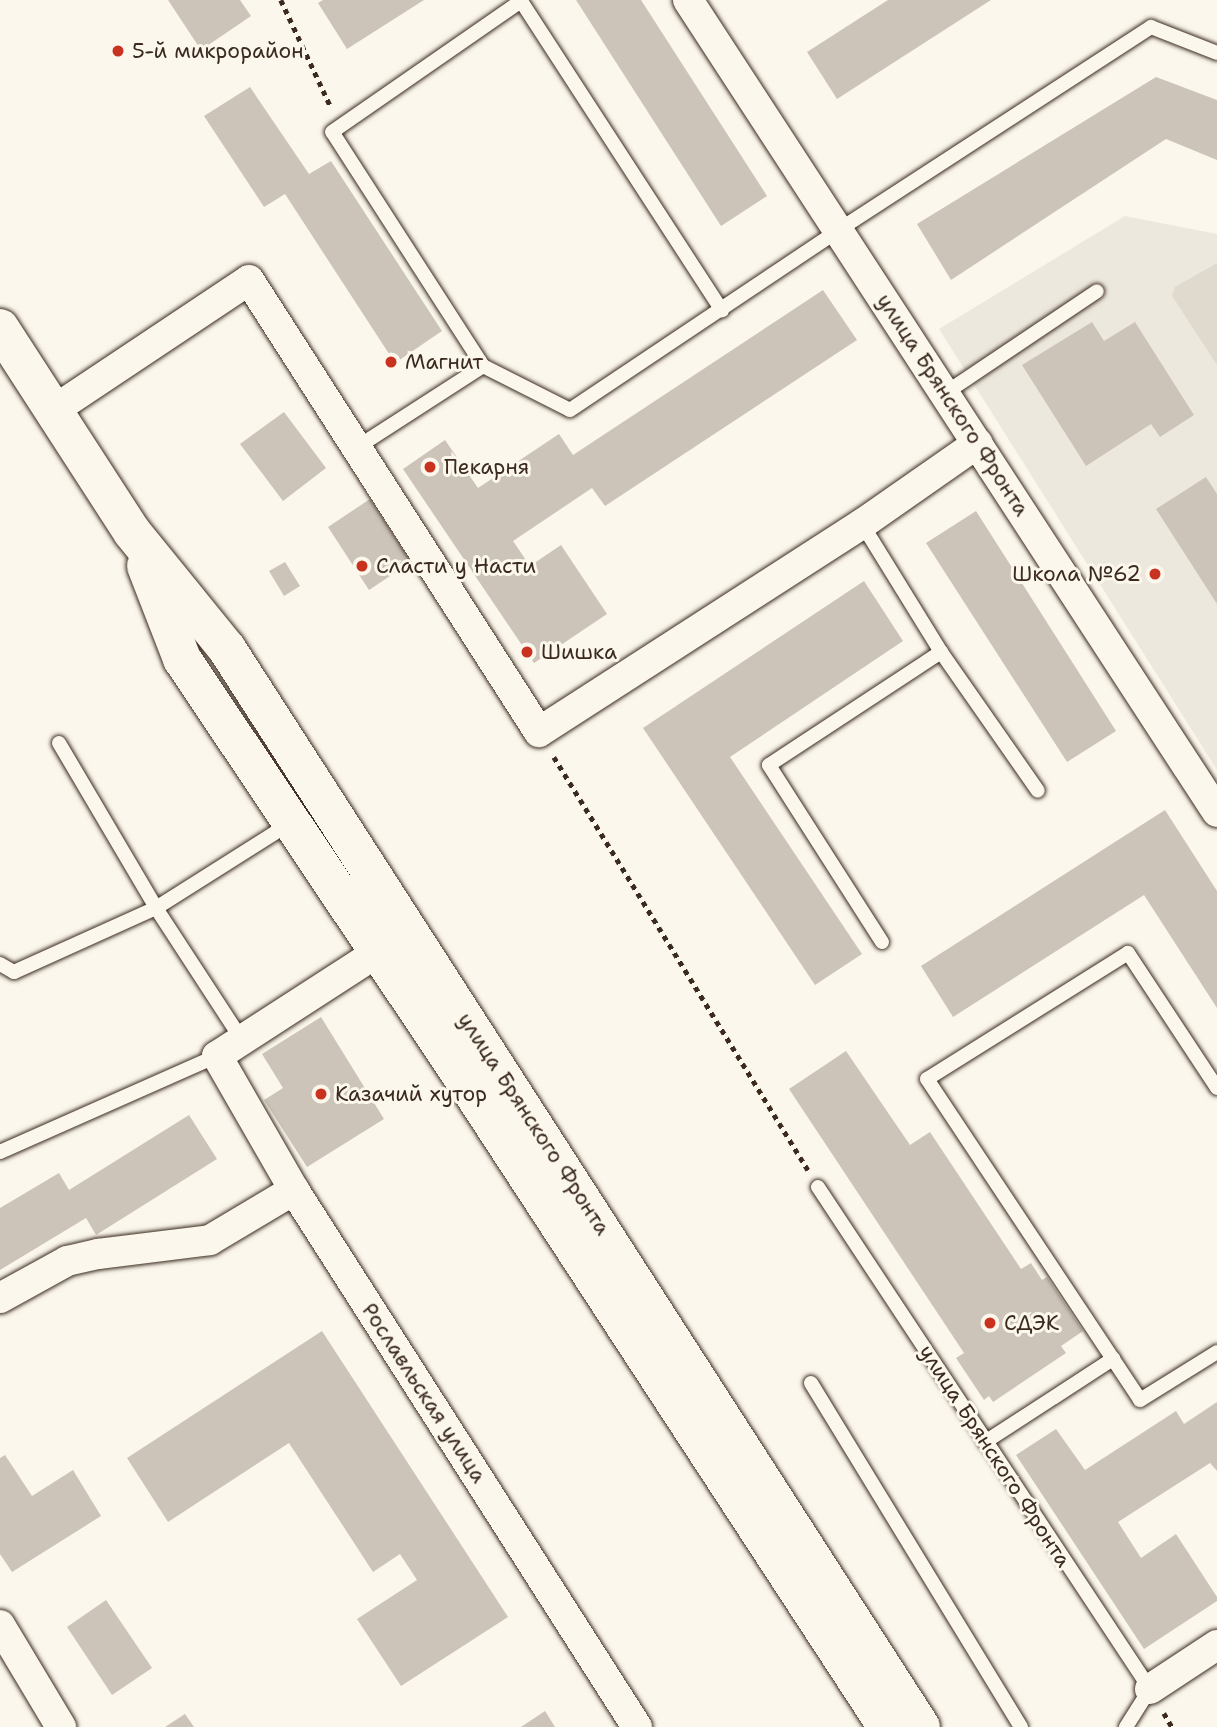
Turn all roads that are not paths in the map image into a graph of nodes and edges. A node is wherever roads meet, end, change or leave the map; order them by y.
1 (688, 0) edge
2 (1217, 53) edge
3 (839, 229) junction
4 (1097, 291) dead end
5 (722, 311) junction
6 (0, 327) edge
7 (483, 366) junction
8 (944, 394) junction
9 (54, 410) junction
10 (978, 443) junction
11 (356, 449) junction
12 (862, 524) junction
13 (941, 652) junction
14 (59, 743) dead end
15 (1038, 791) dead end
16 (308, 812) junction
17 (1217, 812) edge
18 (156, 908) junction
19 (410, 931) junction
20 (882, 942) dead end
21 (378, 952) junction
22 (0, 964) edge
23 (229, 1048) junction
24 (1217, 1088) edge
25 (0, 1153) edge
26 (818, 1187) road end
27 (294, 1190) junction
28 (0, 1298) edge
29 (1217, 1352) edge
30 (1113, 1359) junction
31 (811, 1383) dead end
32 (985, 1442) junction
33 (0, 1625) edge
34 (1217, 1645) edge
35 (1150, 1689) junction
36 (61, 1727) edge
37 (637, 1727) edge
38 (887, 1727) edge
39 (921, 1727) edge
40 (1021, 1727) edge
41 (1126, 1727) edge

1 - 3 street, улица Брянского Фронта
2 - 3 lane
3 - 5 lane
3 - 8 street, улица Брянского Фронта
4 - 8 lane
5 - 7 lane
5 - 7 lane
6 - 9 main road, улица Брянского Фронта
7 - 11 lane
8 - 10 street, улица Брянского Фронта
9 - 11 street
9 - 16 main road, улица Брянского Фронта
10 - 12 street
10 - 17 street, улица Брянского Фронта
11 - 12 street
12 - 13 lane
13 - 15 lane
13 - 20 lane
14 - 18 lane
16 - 18 lane
16 - 19 main road, улица Брянского Фронта
16 - 21 main road, улица Брянского Фронта
18 - 22 lane
18 - 23 lane
19 - 21 street
19 - 39 main road, улица Брянского Фронта
21 - 23 street
21 - 38 main road, улица Брянского Фронта
23 - 25 lane
23 - 27 street, Рославльская улица
24 - 30 lane
26 - 32 lane, улица Брянского Фронта
27 - 28 street
27 - 37 street, Рославльская улица
29 - 30 lane
30 - 32 lane
31 - 40 lane
32 - 35 lane, улица Брянского Фронта
33 - 36 street
34 - 35 street
35 - 41 lane

